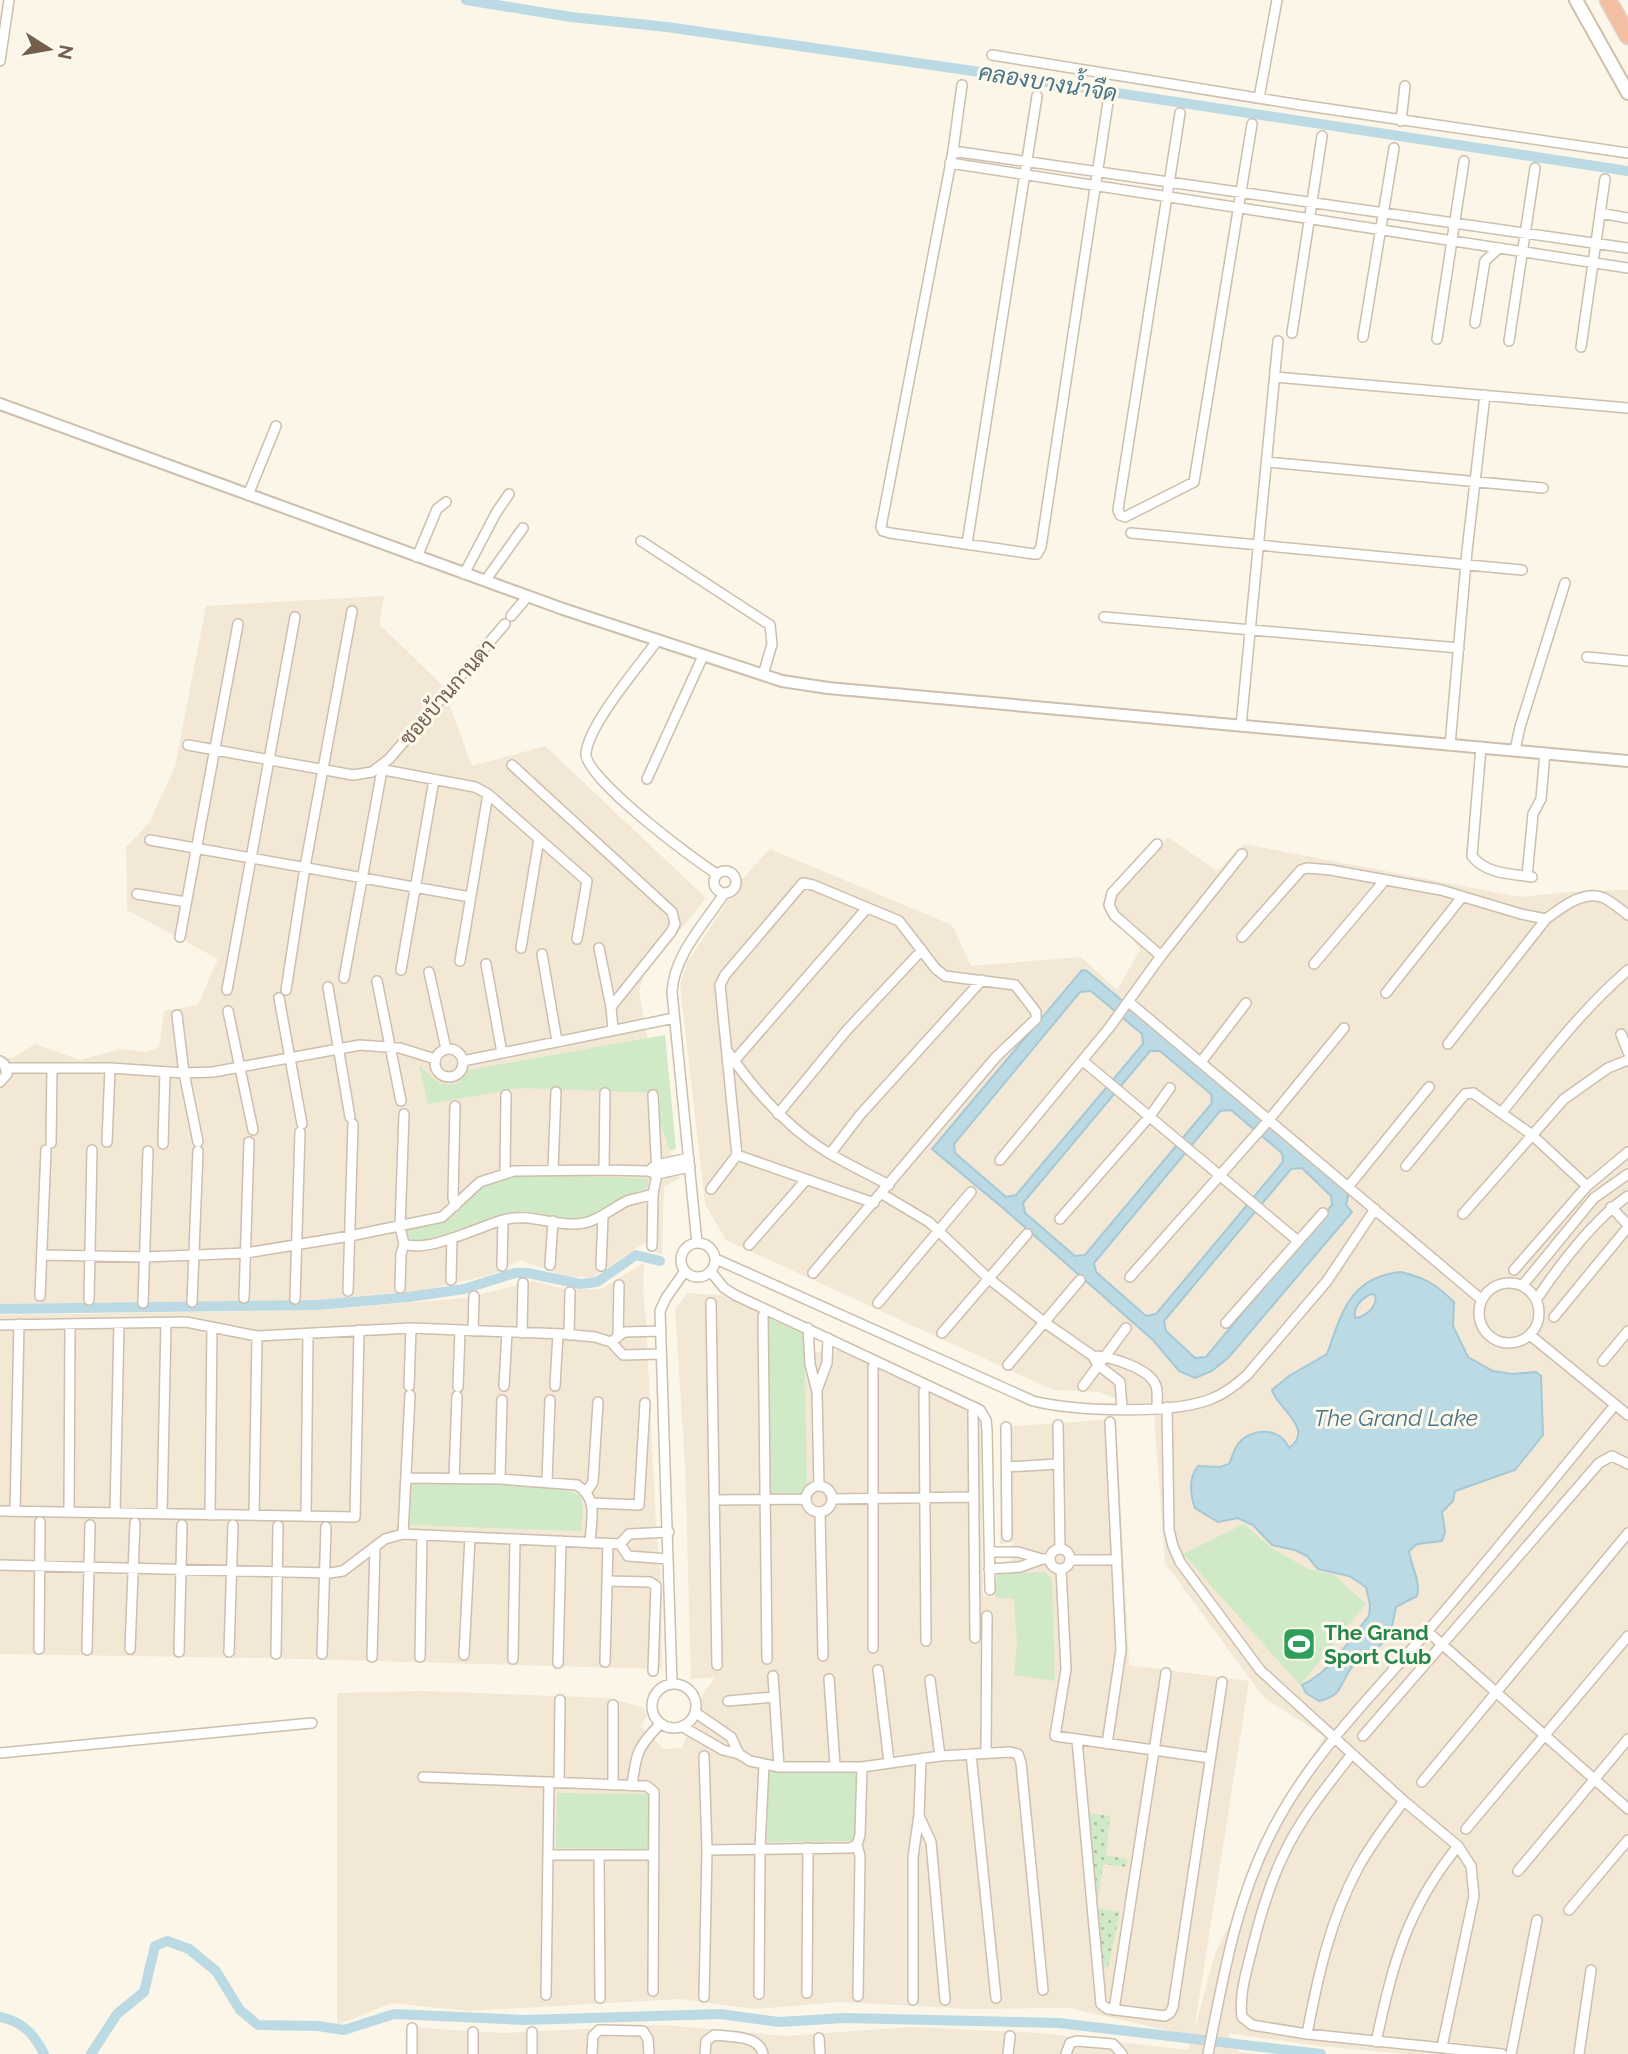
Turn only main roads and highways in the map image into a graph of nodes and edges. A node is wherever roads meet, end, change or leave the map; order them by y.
1 (1576, 0) edge
2 (1585, 0) edge
3 (1608, 0) edge
4 (1628, 37) edge
5 (1619, 79) junction
6 (1628, 93) edge

1 - 5 main road
2 - 5 main road
3 - 4 highway
5 - 6 main road

